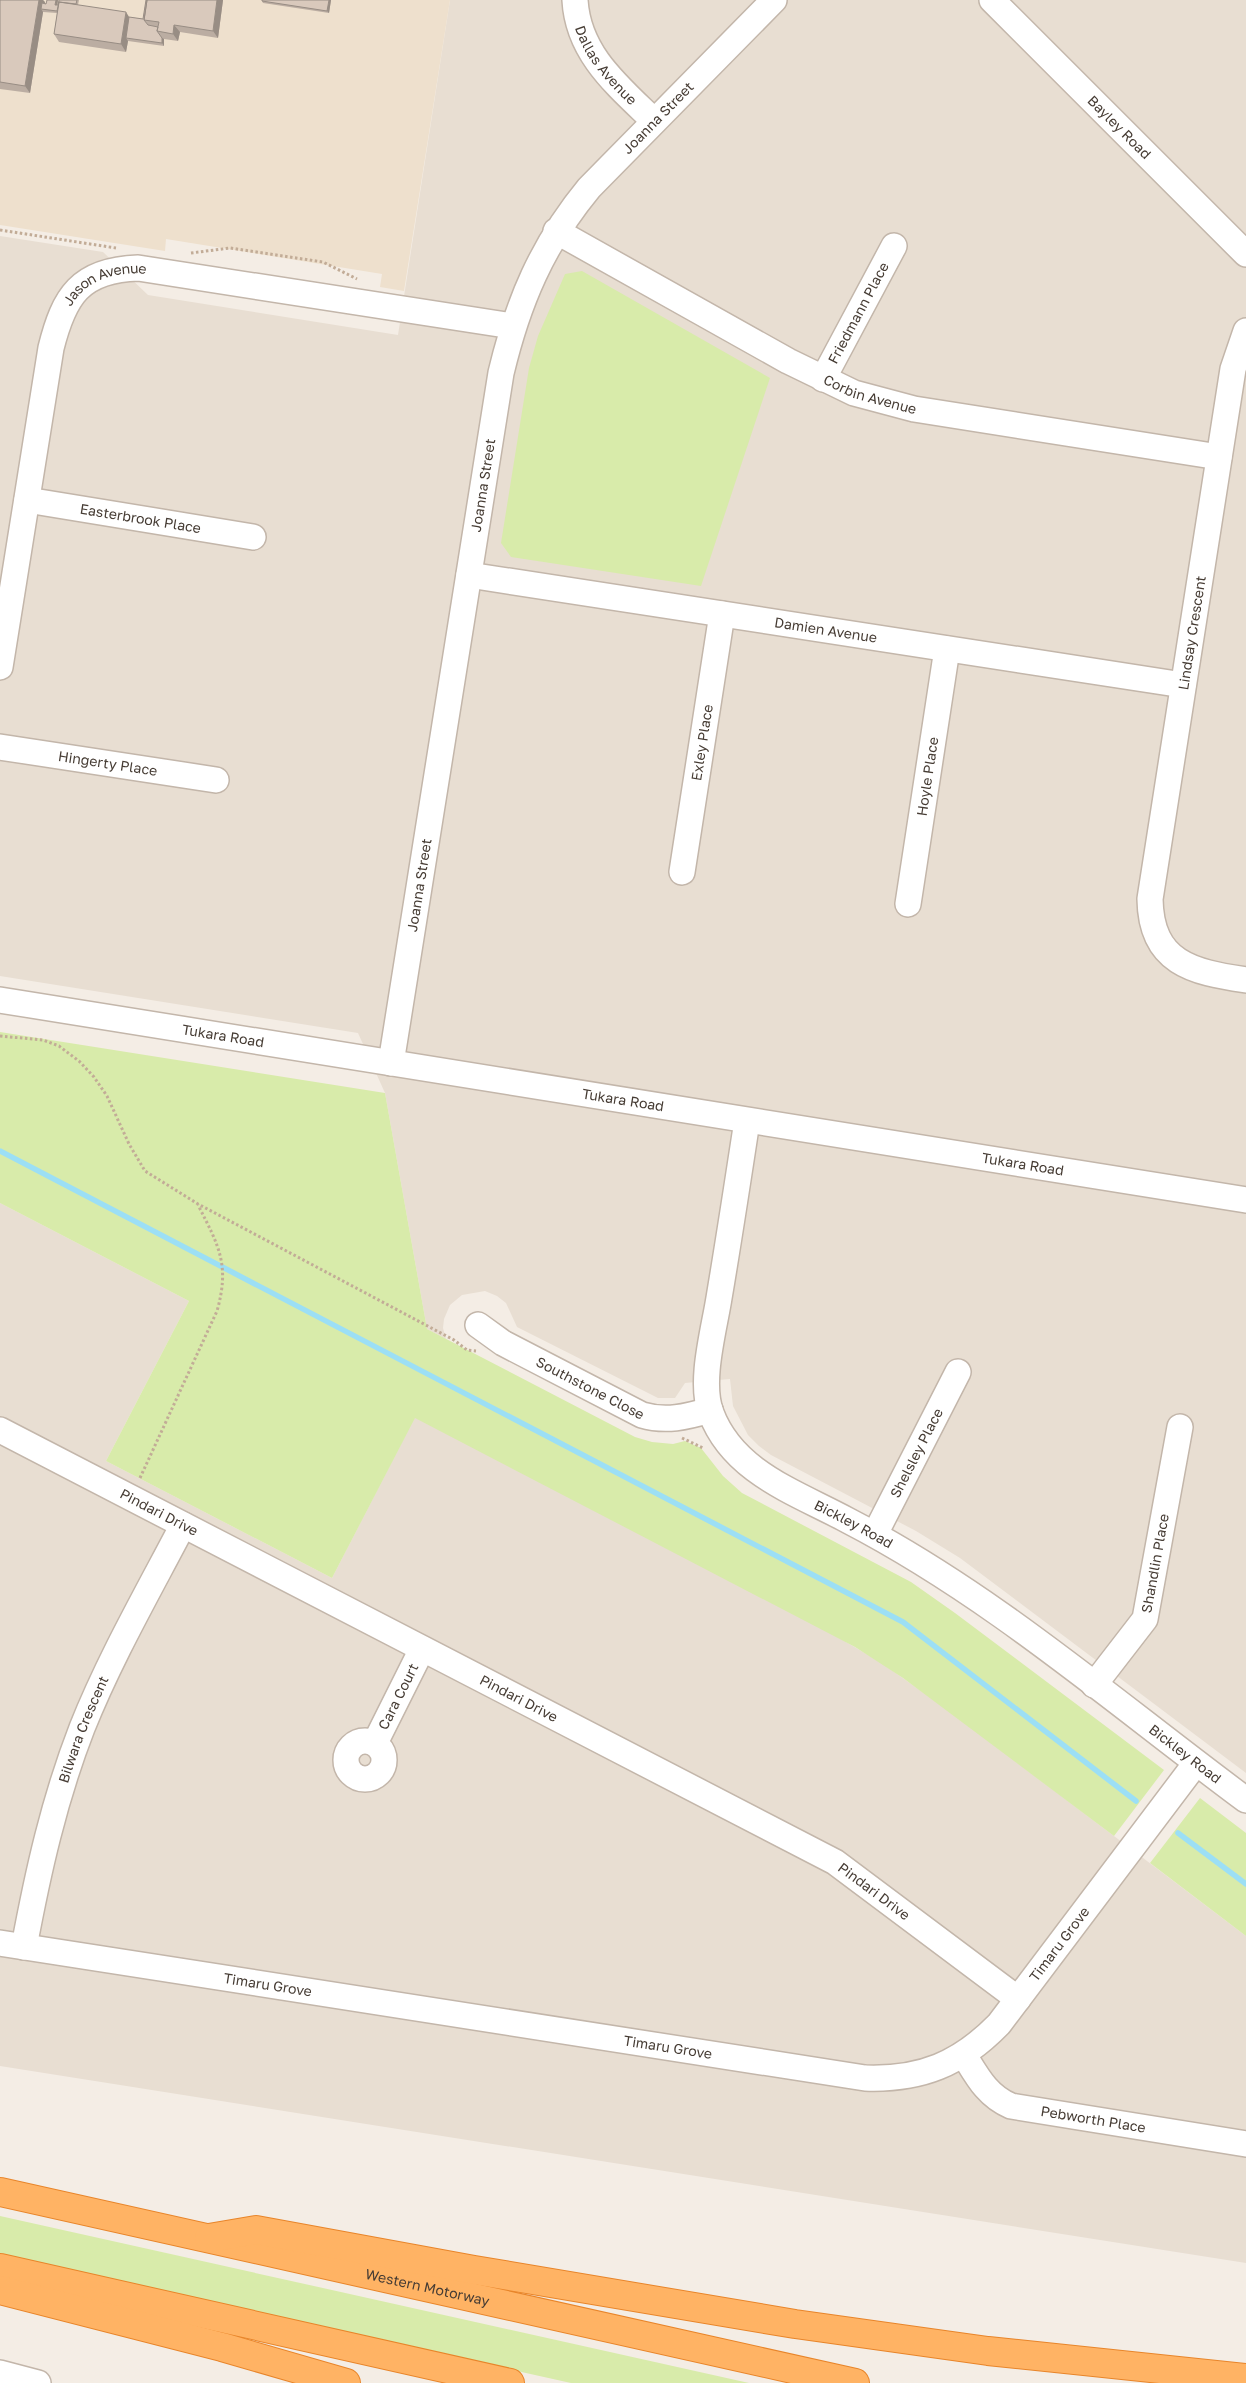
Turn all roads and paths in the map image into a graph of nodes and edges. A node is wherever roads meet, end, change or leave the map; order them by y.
1 (575, 0) edge
2 (774, 0) edge
3 (992, 0) edge
4 (654, 122) junction
5 (556, 231) junction
6 (894, 246) dead end
7 (1246, 254) edge
8 (512, 326) junction
9 (1246, 331) edge
10 (823, 379) junction
11 (1219, 458) junction
12 (26, 500) junction
13 (254, 537) dead end
14 (469, 575) junction
15 (722, 614) junction
16 (947, 649) junction
17 (0, 667) edge
18 (1183, 685) junction
19 (0, 747) edge
20 (216, 780) dead end
21 (682, 872) dead end
22 (908, 904) dead end
23 (1246, 980) edge
24 (0, 1000) edge
25 (0, 1036) edge
26 (391, 1064) junction
27 (747, 1121) junction
28 (1246, 1200) edge
29 (198, 1204) junction
30 (478, 1326) dead end
31 (481, 1352) dead end
32 (958, 1372) dead end
33 (710, 1410) junction
34 (1180, 1427) dead end
35 (0, 1430) edge
36 (680, 1438) dead end
37 (706, 1451) dead end
38 (138, 1481) dead end
39 (183, 1525) junction
40 (875, 1534) junction
41 (422, 1649) junction
42 (1094, 1685) junction
43 (375, 1743) dead end
44 (1196, 1764) junction
45 (1246, 1800) edge
46 (0, 1943) edge
47 (24, 1947) junction
48 (1018, 1999) junction
49 (964, 2055) junction
50 (1246, 2144) edge
51 (0, 2192) edge
52 (209, 2238) junction
53 (0, 2268) edge
54 (0, 2290) edge
55 (0, 2373) edge
56 (1246, 2378) edge
57 (38, 2383) edge
58 (346, 2383) edge
59 (510, 2383) edge
60 (855, 2383) edge

1 - 4 street, Dallas Avenue
2 - 4 street, Joanna Street
3 - 7 street, Bayley Road
4 - 5 street, Joanna Street
5 - 8 street, Joanna Street
5 - 10 street, Corbin Avenue
6 - 10 street, Friedmann Place
8 - 12 street, Jason Avenue
8 - 14 street, Joanna Street
9 - 11 street, Lindsay Crescent
10 - 11 street, Corbin Avenue
11 - 18 street, Lindsay Crescent
12 - 13 street, Easterbrook Place
12 - 17 street, Jason Avenue
14 - 15 street, Damien Avenue
14 - 26 street, Joanna Street
15 - 16 street, Damien Avenue
15 - 21 street, Exley Place
16 - 18 street, Damien Avenue
16 - 22 street, Hoyle Place
18 - 23 street, Lindsay Crescent
19 - 20 street, Hingerty Place
24 - 26 street, Tukara Road
25 - 29 path
26 - 27 street, Tukara Road
27 - 28 street, Tukara Road
27 - 33 street, Bickley Road
29 - 31 path
29 - 38 path
30 - 33 street, Southstone Close
32 - 40 street, Shelsley Place
33 - 40 street, Bickley Road
34 - 42 street, Shandlin Place
35 - 39 street, Pindari Drive
36 - 37 path
39 - 41 street, Pindari Drive
39 - 47 street, Bilwara Crescent
40 - 42 street, Bickley Road
41 - 43 street, Cara Court
41 - 48 street, Pindari Drive
42 - 44 street, Bickley Road
44 - 45 street, Bickley Road
44 - 48 street, Timaru Grove
46 - 47 street, Timaru Grove
47 - 49 street, Timaru Grove
48 - 49 street, Timaru Grove
49 - 50 street, Pebworth Place
51 - 52 highway, Western Motorway
52 - 56 highway
52 - 60 highway, Western Motorway
53 - 59 highway
54 - 58 highway
55 - 57 street

